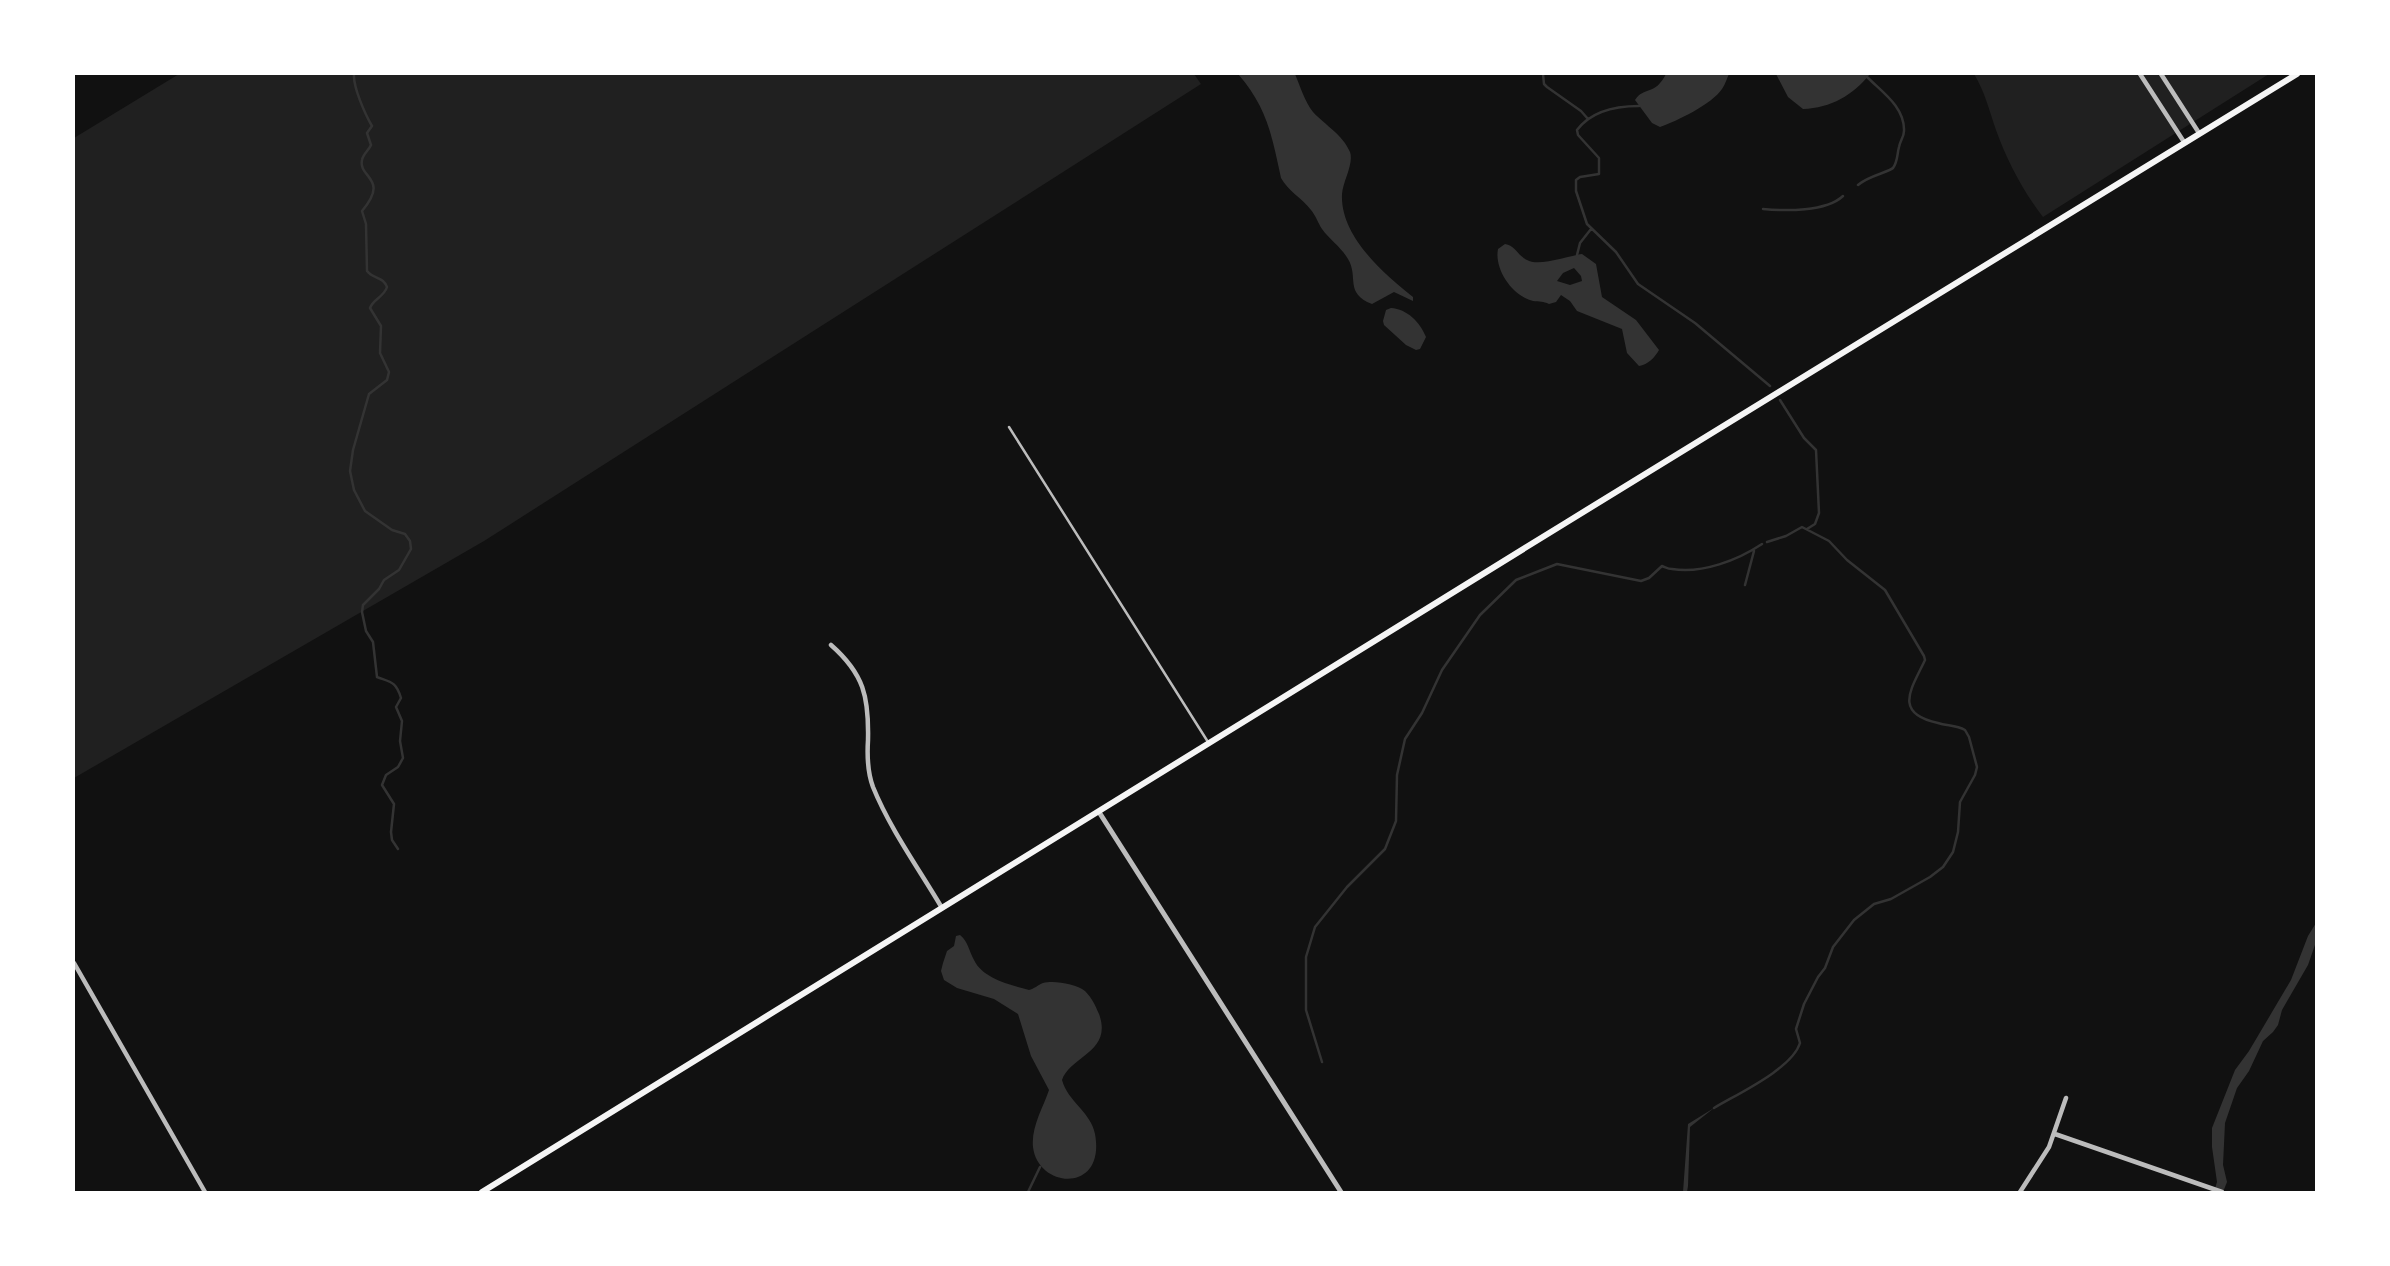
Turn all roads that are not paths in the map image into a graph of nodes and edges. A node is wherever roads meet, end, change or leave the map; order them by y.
1 (2140, 74) edge
2 (2161, 74) edge
3 (2297, 74) edge
4 (2199, 133) junction
5 (2183, 142) junction
6 (1009, 427) dead end
7 (831, 645) dead end
8 (1208, 742) junction
9 (1099, 812) junction
10 (942, 908) junction
11 (74, 963) edge
12 (2066, 1098) dead end
13 (2055, 1134) junction
14 (205, 1192) edge
15 (482, 1192) edge
16 (1341, 1192) edge
17 (2020, 1192) edge
18 (2222, 1192) edge

1 - 5 street
2 - 4 street
3 - 4 main road
4 - 5 main road
5 - 8 main road
6 - 8 lane
7 - 10 street
8 - 9 main road
9 - 10 main road
9 - 16 street
10 - 15 main road
11 - 14 street
12 - 13 street
13 - 17 street
13 - 18 street

